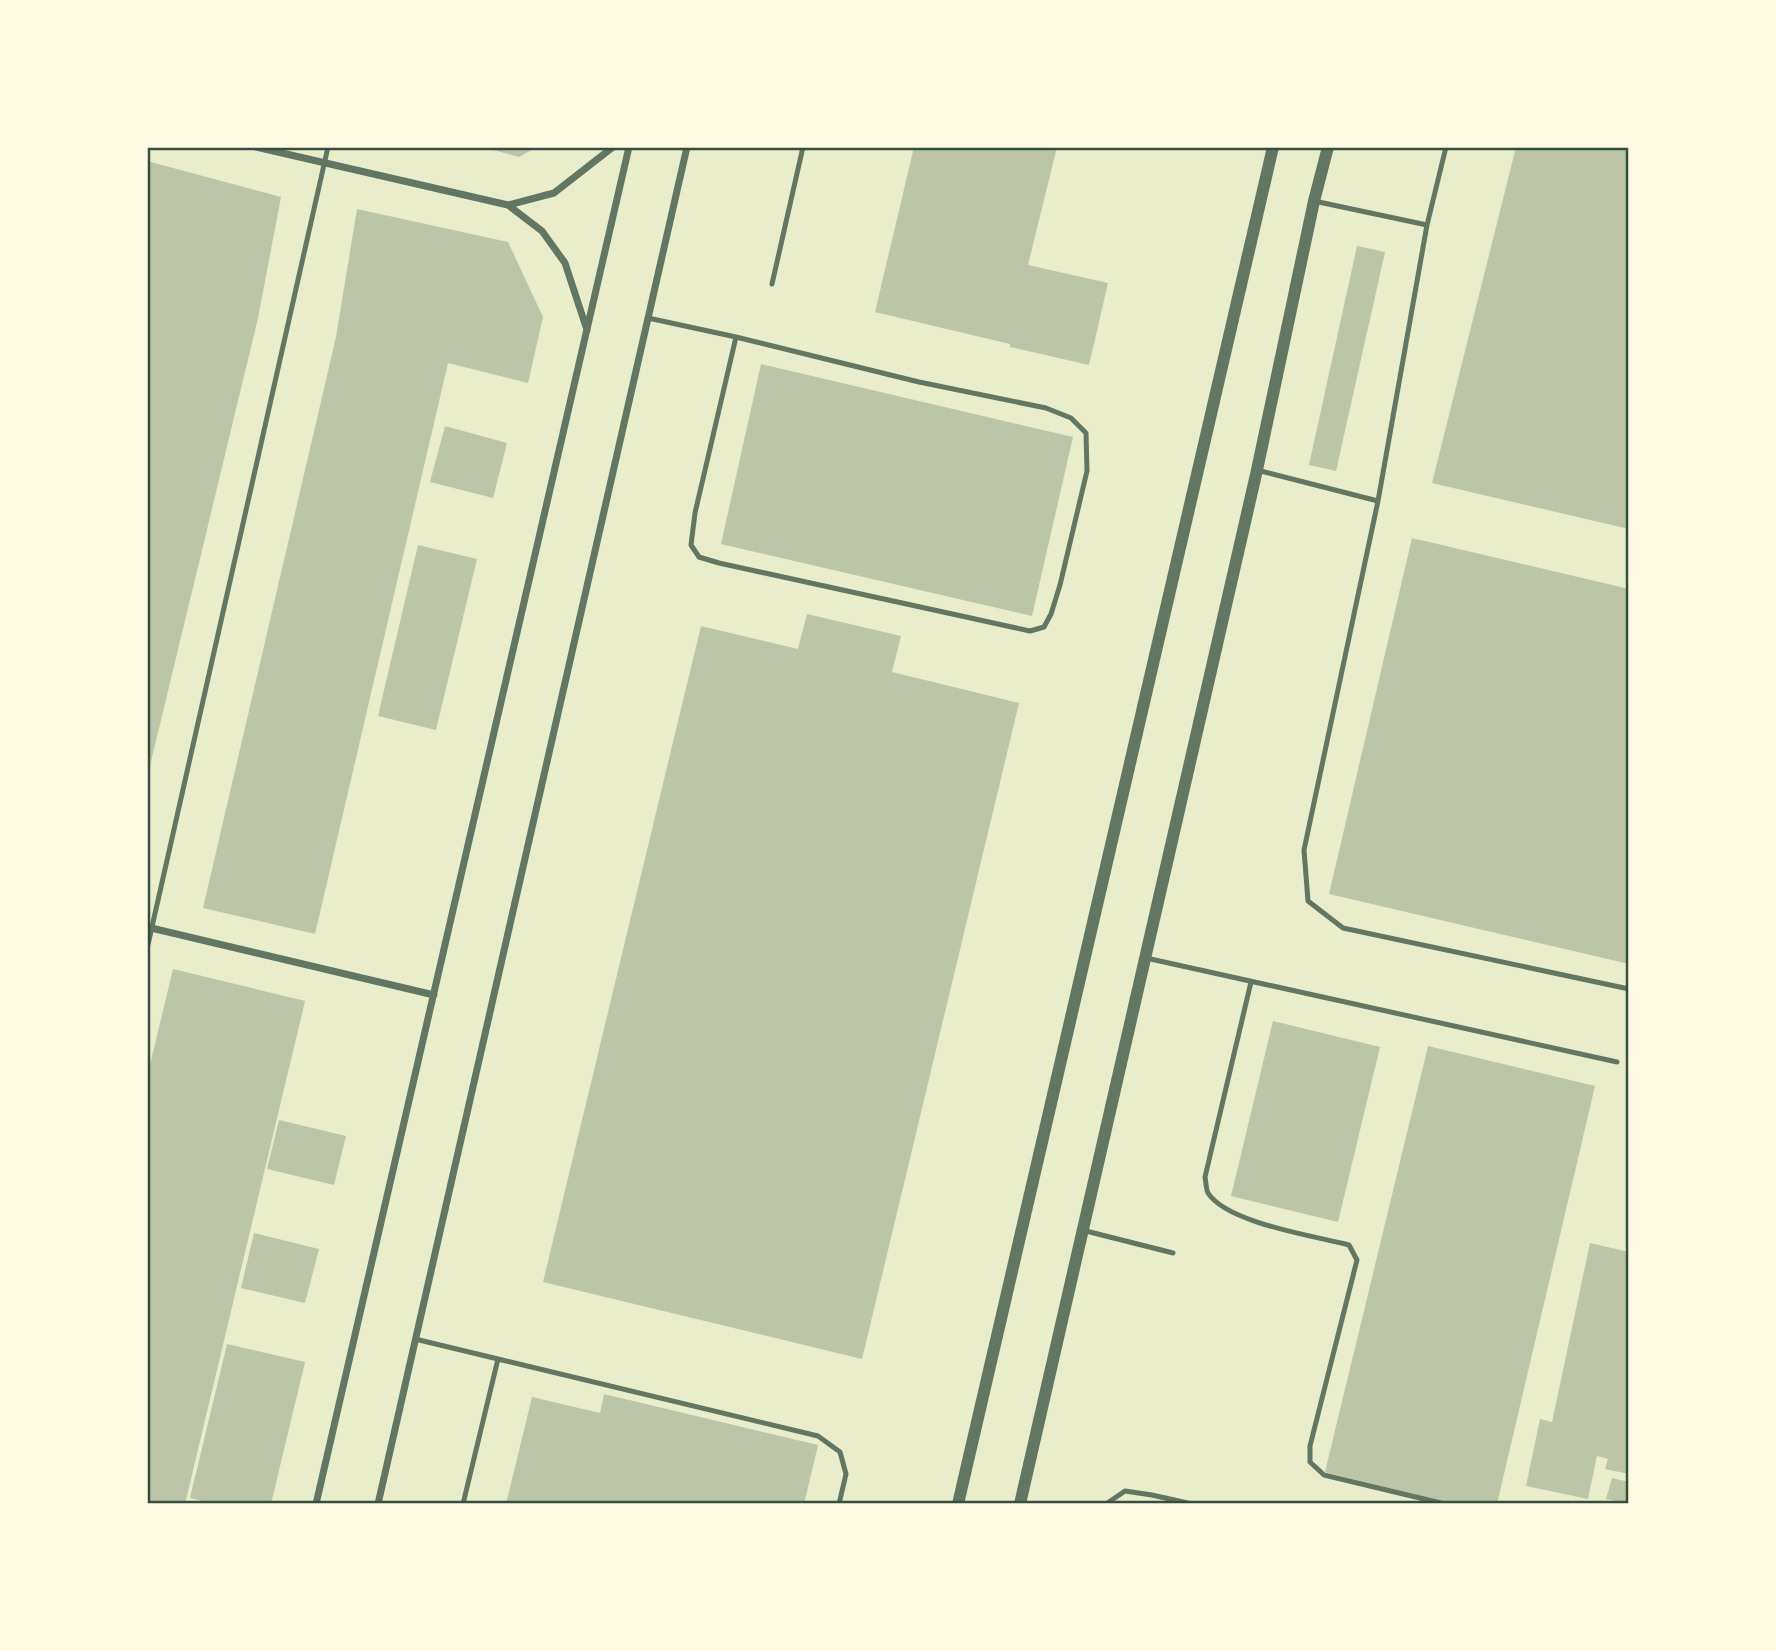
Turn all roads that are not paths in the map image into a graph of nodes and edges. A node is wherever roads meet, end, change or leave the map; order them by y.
1 (256, 147) edge
2 (328, 147) edge
3 (613, 147) edge
4 (629, 147) edge
5 (687, 147) edge
6 (803, 147) edge
7 (1273, 147) edge
8 (1328, 147) edge
9 (1446, 147) edge
10 (325, 163) junction
11 (1314, 201) junction
12 (508, 205) junction
13 (1427, 225) junction
14 (772, 284) dead end
15 (648, 318) junction
16 (587, 330) junction
17 (736, 337) junction
18 (1257, 470) junction
19 (1378, 501) junction
20 (149, 928) edge
21 (147, 949) edge
22 (1146, 958) junction
23 (1251, 982) junction
24 (1629, 989) edge
25 (433, 995) junction
26 (1617, 1062) dead end
27 (1082, 1230) junction
28 (1173, 1253) dead end
29 (415, 1339) junction
30 (498, 1359) junction
31 (316, 1504) edge
32 (377, 1504) edge
33 (463, 1504) edge
34 (839, 1504) edge
35 (958, 1504) edge
36 (1020, 1504) edge
37 (1106, 1504) edge
38 (1192, 1504) edge
39 (1444, 1504) edge

1 - 10 street
2 - 10 lane
3 - 12 street
4 - 16 street
5 - 15 street
6 - 14 lane
7 - 35 street
8 - 11 street
9 - 13 lane
10 - 12 street
10 - 20 lane
11 - 13 lane
11 - 18 street
12 - 16 street
13 - 19 lane
15 - 17 lane
15 - 29 street
16 - 25 street
17 - 17 lane
18 - 19 lane
18 - 22 street
19 - 24 lane
20 - 21 lane
20 - 25 street
22 - 23 lane
22 - 27 street
23 - 26 lane
23 - 39 lane
25 - 31 street
27 - 28 lane
27 - 36 street
29 - 30 lane
29 - 32 street
30 - 33 lane
30 - 34 lane
37 - 38 lane

